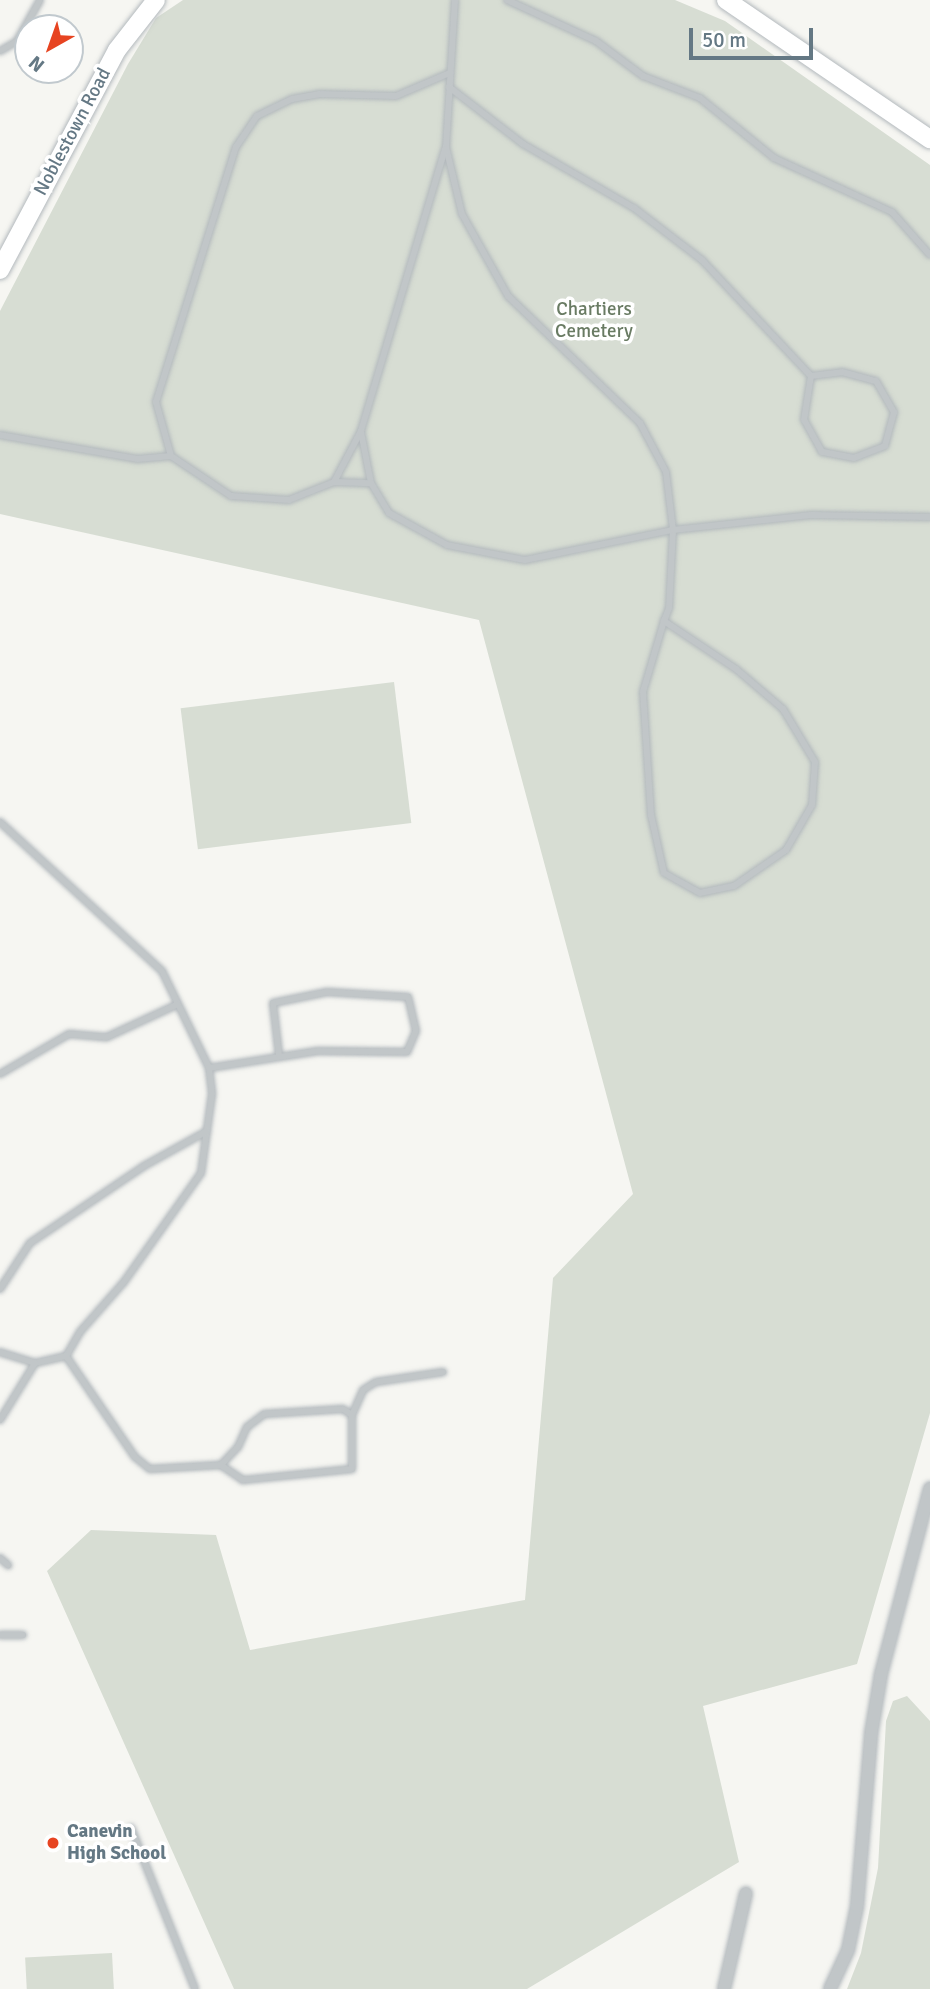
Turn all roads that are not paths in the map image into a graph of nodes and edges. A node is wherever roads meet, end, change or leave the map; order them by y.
1 (40, 0) edge
2 (156, 0) edge
3 (454, 0) edge
4 (507, 0) edge
5 (726, 0) edge
6 (0, 51) edge
7 (450, 73) junction
8 (449, 87) junction
9 (930, 139) edge
10 (446, 147) junction
11 (930, 255) edge
12 (0, 270) edge
13 (811, 376) junction
14 (361, 431) junction
15 (0, 435) edge
16 (172, 456) junction
17 (334, 482) junction
18 (372, 483) junction
19 (930, 517) edge
20 (673, 530) junction
21 (664, 621) junction
22 (0, 822) edge
23 (177, 1004) junction
24 (279, 1055) junction
25 (209, 1068) junction
26 (0, 1074) edge
27 (207, 1131) junction
28 (0, 1289) edge
29 (0, 1352) edge
30 (66, 1356) junction
31 (35, 1363) junction
32 (443, 1373) dead end
33 (352, 1415) junction
34 (0, 1420) edge
35 (221, 1465) junction
36 (930, 1488) edge
37 (927, 1511) edge
38 (0, 1558) edge
39 (8, 1565) dead end
40 (0, 1635) edge
41 (23, 1635) dead end
42 (131, 1828) dead end
43 (746, 1893) dead end
44 (195, 1989) edge
45 (724, 1989) edge
46 (830, 1989) edge

1 - 6 lane
2 - 12 main road, Noblestown Road
3 - 7 lane
4 - 11 lane
5 - 9 main road
7 - 8 lane
7 - 16 lane
8 - 10 lane
8 - 13 lane
10 - 14 lane
10 - 20 lane
13 - 13 lane
14 - 17 lane
14 - 18 lane
15 - 16 lane
16 - 17 lane
17 - 18 lane
18 - 20 lane
19 - 20 lane
20 - 21 lane
21 - 21 lane
22 - 23 lane
23 - 25 lane
23 - 26 lane
24 - 24 lane
24 - 25 lane
25 - 27 lane
27 - 28 lane
27 - 30 lane
29 - 31 lane
30 - 31 lane
30 - 35 lane
31 - 34 lane
32 - 33 lane
33 - 35 lane
33 - 35 lane
36 - 37 street
37 - 46 street
38 - 39 lane
40 - 41 lane
42 - 44 lane
43 - 45 street

